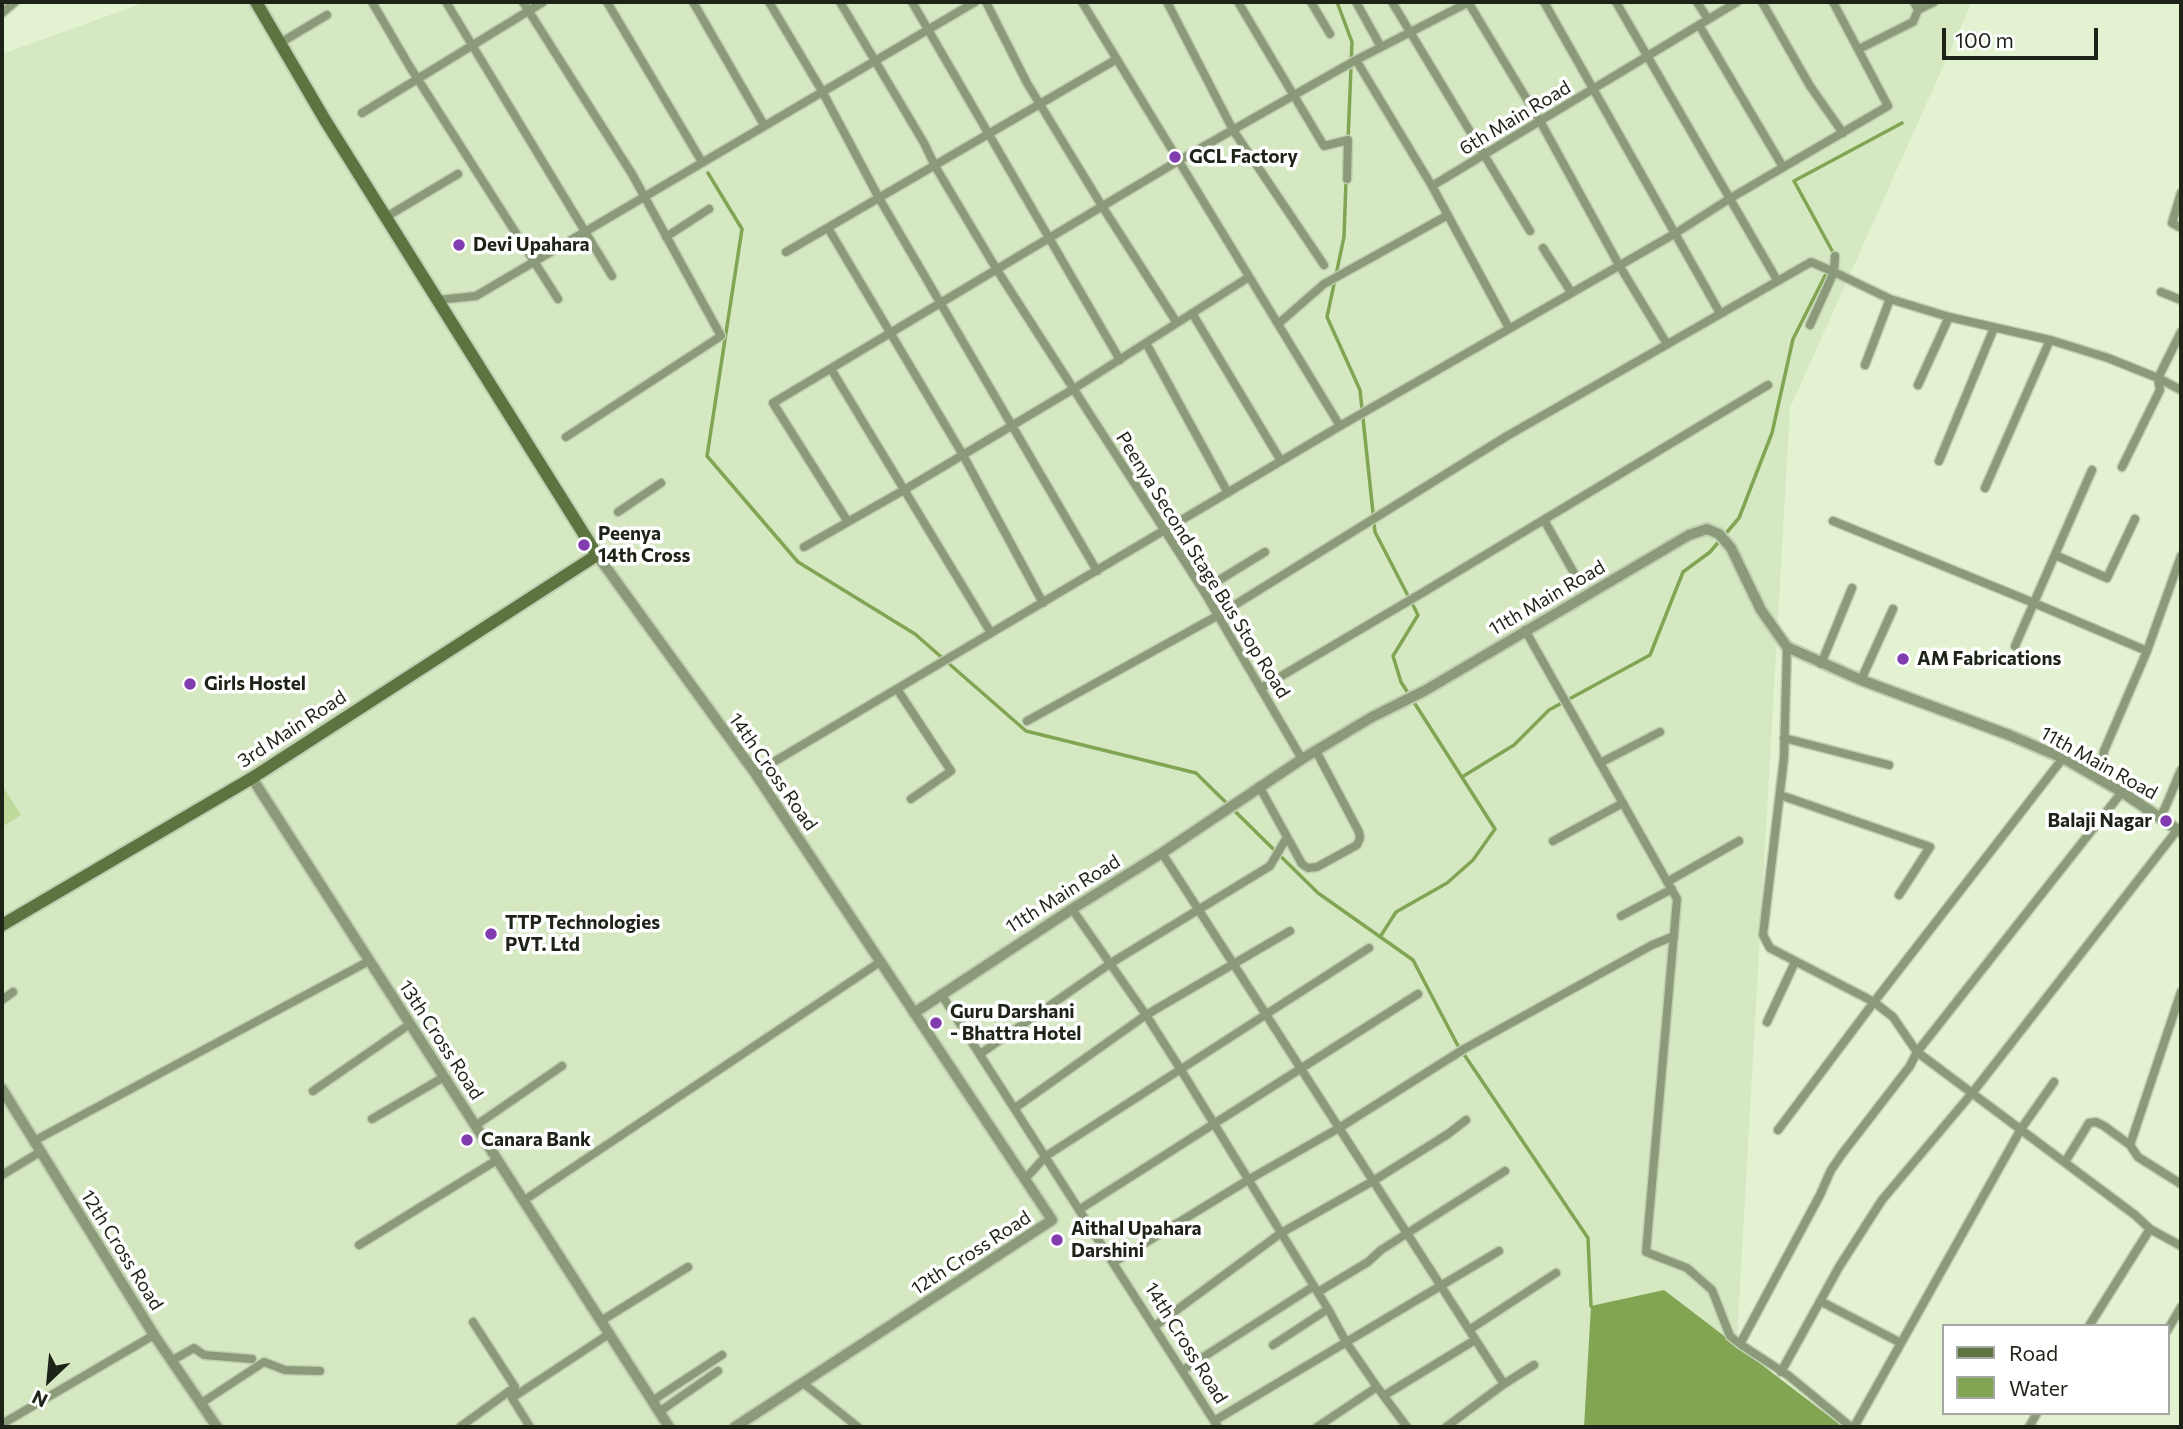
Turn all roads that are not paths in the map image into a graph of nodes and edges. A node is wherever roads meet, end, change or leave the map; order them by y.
1 (15, 2) edge
2 (256, 2) edge
3 (372, 2) edge
4 (446, 2) edge
5 (523, 2) edge
6 (543, 2) edge
7 (607, 2) edge
8 (693, 2) edge
9 (769, 2) edge
10 (841, 2) edge
11 (912, 2) edge
12 (975, 2) edge
13 (986, 2) edge
14 (1082, 2) edge
15 (1167, 2) edge
16 (1238, 2) edge
17 (1311, 2) edge
18 (1356, 2) edge
19 (1392, 2) edge
20 (1469, 2) edge
21 (1544, 2) edge
22 (1616, 2) edge
23 (1697, 2) edge
24 (1737, 2) edge
25 (1762, 2) edge
26 (1833, 2) edge
27 (1934, 2) edge
28 (1916, 6) edge
29 (529, 10) junction
30 (2, 13) edge
31 (327, 15) dead end
32 (1708, 19) junction
33 (1699, 25) junction
34 (928, 29) junction
35 (1410, 32) junction
36 (1330, 34) dead end
37 (280, 43) junction
38 (472, 44) junction
39 (1381, 47) junction
40 (1858, 49) junction
41 (1648, 56) junction
42 (1117, 59) junction
43 (876, 60) junction
44 (1356, 60) junction
45 (418, 79) junction
46 (1592, 89) junction
47 (822, 91) junction
48 (1293, 96) junction
49 (1041, 105) junction
50 (362, 113) dead end
51 (1540, 121) junction
52 (764, 125) junction
53 (1233, 130) junction
54 (1843, 133) junction
55 (989, 134) junction
56 (1484, 155) junction
57 (1178, 161) junction
58 (702, 162) junction
59 (934, 166) junction
60 (1783, 167) junction
61 (458, 174) dead end
62 (1347, 179) dead end
63 (1432, 186) junction
64 (2181, 193) edge
65 (643, 197) junction
66 (879, 198) junction
67 (1729, 199) junction
68 (1102, 206) junction
69 (709, 209) dead end
70 (1448, 215) junction
71 (386, 217) junction
72 (828, 228) junction
73 (2181, 228) edge
74 (586, 230) junction
75 (1530, 231) dead end
76 (1676, 233) junction
77 (666, 237) junction
78 (1048, 239) junction
79 (1544, 248) dead end
80 (786, 252) dead end
81 (1835, 256) dead end
82 (535, 261) junction
83 (1324, 265) dead end
84 (1619, 265) junction
85 (997, 270) junction
86 (1834, 272) junction
87 (612, 276) dead end
88 (1249, 277) junction
89 (1777, 280) junction
90 (1571, 292) junction
91 (2161, 292) dead end
92 (558, 299) dead end
93 (1890, 299) junction
94 (438, 300) junction
95 (2181, 300) edge
96 (940, 303) junction
97 (1192, 313) junction
98 (1720, 313) junction
99 (1949, 317) junction
100 (1177, 323) junction
101 (1278, 324) junction
102 (1810, 325) dead end
103 (1509, 328) junction
104 (1994, 328) junction
105 (2181, 332) edge
106 (890, 333) junction
107 (2050, 340) junction
108 (1146, 343) junction
109 (1667, 344) junction
110 (1120, 360) junction
111 (1865, 365) dead end
112 (831, 369) junction
113 (2158, 378) junction
114 (1768, 385) dead end
115 (1918, 385) dead end
116 (1075, 388) junction
117 (2181, 390) edge
118 (1012, 426) junction
119 (1340, 426) junction
120 (566, 437) dead end
121 (963, 455) junction
122 (1281, 461) junction
123 (1939, 461) dead end
124 (2122, 467) dead end
125 (2092, 470) dead end
126 (661, 483) dead end
127 (1985, 488) dead end
128 (904, 491) junction
129 (1228, 493) junction
130 (618, 512) dead end
131 (2135, 519) dead end
132 (1544, 520) junction
133 (848, 522) junction
134 (1833, 522) dead end
135 (1165, 530) junction
136 (804, 547) dead end
137 (1265, 552) dead end
138 (597, 555) junction
139 (2055, 555) junction
140 (2180, 561) edge
141 (1097, 571) junction
142 (1578, 580) dead end
143 (1852, 588) dead end
144 (1203, 590) junction
145 (1043, 603) junction
146 (2034, 603) junction
147 (1894, 609) dead end
148 (1217, 616) junction
149 (1525, 630) junction
150 (991, 634) junction
151 (2015, 646) dead end
152 (1787, 647) junction
153 (2147, 651) junction
154 (1821, 664) junction
155 (1861, 680) junction
156 (1261, 688) junction
157 (897, 690) junction
158 (1027, 721) dead end
159 (1660, 732) dead end
160 (1784, 738) junction
161 (1316, 751) junction
162 (2063, 758) junction
163 (1302, 759) junction
164 (1600, 763) junction
165 (1889, 765) dead end
166 (2181, 770) edge
167 (755, 773) junction
168 (252, 778) junction
169 (2099, 778) junction
170 (1259, 786) junction
171 (2122, 792) junction
172 (1780, 795) junction
173 (911, 799) dead end
174 (1623, 803) junction
175 (2160, 816) junction
176 (2180, 831) edge
177 (1287, 837) junction
178 (1553, 841) dead end
179 (1739, 841) dead end
180 (1162, 853) junction
181 (1670, 885) junction
182 (1899, 895) dead end
183 (1072, 909) junction
184 (1198, 909) junction
185 (1621, 916) dead end
186 (2, 925) edge
187 (1290, 931) dead end
188 (1674, 936) junction
189 (1369, 948) dead end
190 (369, 961) junction
191 (880, 962) junction
192 (1795, 962) junction
193 (1111, 963) junction
194 (1232, 963) junction
195 (13, 992) dead end
196 (2181, 992) edge
197 (941, 994) junction
198 (1418, 994) dead end
199 (2, 1000) edge
200 (1874, 1002) junction
201 (914, 1013) junction
202 (1146, 1014) junction
203 (1265, 1015) junction
204 (1767, 1022) dead end
205 (410, 1024) junction
206 (1917, 1052) junction
207 (980, 1054) junction
208 (562, 1066) dead end
209 (1300, 1068) junction
210 (1181, 1070) junction
211 (444, 1077) junction
212 (2054, 1082) dead end
213 (2, 1089) edge
214 (313, 1091) dead end
215 (1973, 1092) junction
216 (1015, 1108) junction
217 (372, 1119) dead end
218 (1466, 1120) dead end
219 (1213, 1124) junction
220 (475, 1126) junction
221 (1339, 1128) junction
222 (2021, 1129) junction
223 (1779, 1130) dead end
224 (34, 1141) junction
225 (2130, 1144) junction
226 (40, 1152) junction
227 (1046, 1156) junction
228 (497, 1160) junction
229 (2065, 1162) junction
230 (1505, 1171) dead end
231 (2, 1175) edge
232 (1025, 1180) junction
233 (1248, 1180) junction
234 (1373, 1181) junction
235 (2181, 1184) edge
236 (523, 1201) junction
237 (1080, 1209) junction
238 (2150, 1229) junction
239 (1281, 1233) junction
240 (1408, 1235) junction
241 (359, 1245) dead end
242 (2181, 1246) edge
243 (1499, 1251) dead end
244 (1114, 1262) junction
245 (688, 1267) dead end
246 (1556, 1273) dead end
247 (1441, 1286) junction
248 (1316, 1289) junction
249 (1820, 1301) junction
250 (2181, 1307) edge
251 (1328, 1309) junction
252 (601, 1321) junction
253 (473, 1322) dead end
254 (2090, 1324) edge
255 (1155, 1326) junction
256 (2169, 1328) edge
257 (1469, 1330) junction
258 (609, 1334) junction
259 (154, 1335) junction
260 (1475, 1339) junction
261 (1346, 1342) junction
262 (1901, 1343) junction
263 (1740, 1344) junction
264 (1273, 1345) dead end
265 (722, 1355) dead end
266 (252, 1359) dead end
267 (171, 1361) junction
268 (1534, 1365) dead end
269 (1184, 1370) junction
270 (320, 1371) dead end
271 (718, 1371) dead end
272 (1782, 1372) junction
273 (803, 1383) junction
274 (1504, 1384) junction
275 (1377, 1387) junction
276 (1384, 1395) junction
277 (652, 1401) junction
278 (200, 1404) junction
279 (659, 1412) junction
280 (2, 1424) edge
281 (1216, 1424) edge
282 (1449, 1426) edge
283 (216, 1427) edge
284 (460, 1427) edge
285 (530, 1427) edge
286 (669, 1427) edge
287 (735, 1427) edge
288 (858, 1427) edge
289 (1317, 1427) edge
290 (1407, 1427) edge
291 (1853, 1427) edge

1 - 30 street
2 - 37 main road
3 - 45 street
4 - 38 street
5 - 29 street
6 - 29 street
7 - 58 street
8 - 52 street
9 - 47 street
10 - 43 street, Peenya Second Stage Bus Stop Road
11 - 34 street
12 - 34 street
13 - 49 street
14 - 42 street
15 - 53 street
16 - 48 street
17 - 36 street
18 - 39 street
19 - 35 street
20 - 35 street
20 - 51 street
21 - 46 street
22 - 41 street
23 - 32 street
24 - 32 street, 6th Main Road
25 - 54 street
26 - 40 street
27 - 28 street
28 - 40 street
29 - 38 street
29 - 65 street
31 - 37 street
32 - 33 street, 6th Main Road
33 - 41 street, 6th Main Road
33 - 60 street
34 - 43 street
34 - 55 street
35 - 39 street
35 - 56 street
37 - 71 main road
38 - 45 street
38 - 74 street
39 - 44 street
40 - 54 street
41 - 46 street, 6th Main Road
41 - 67 street
42 - 49 street
42 - 57 street
43 - 47 street
43 - 59 street, Peenya Second Stage Bus Stop Road
44 - 48 street
44 - 63 street
45 - 50 street
45 - 82 street
46 - 51 street, 6th Main Road
46 - 76 street
47 - 52 street
47 - 66 street
48 - 53 street
48 - 62 street
49 - 55 street
49 - 68 street
51 - 56 street, 6th Main Road
51 - 84 street
52 - 58 street
53 - 57 street
53 - 83 street
54 - 60 street
55 - 59 street
55 - 78 street
56 - 63 street, 6th Main Road
56 - 75 street
57 - 68 street
57 - 88 street
58 - 65 street
59 - 66 street
59 - 85 street, Peenya Second Stage Bus Stop Road
60 - 67 street
61 - 71 street
63 - 70 street
64 - 73 street
65 - 74 street
65 - 77 street
66 - 72 street
66 - 96 street
67 - 76 street
67 - 89 street
68 - 78 street
68 - 100 street
69 - 77 street
70 - 101 street
70 - 103 street
71 - 94 main road
72 - 80 street
72 - 106 street
74 - 82 street
74 - 87 street
76 - 84 street
76 - 98 street
77 - 120 street
78 - 85 street
78 - 110 street
79 - 90 street
81 - 86 street
82 - 92 street
82 - 94 street
84 - 90 street
84 - 109 street
85 - 96 street
85 - 116 street, Peenya Second Stage Bus Stop Road
86 - 89 street
86 - 93 street
86 - 102 street
88 - 97 street
88 - 101 street
89 - 98 street
90 - 103 street
91 - 95 street
93 - 99 street
93 - 111 street
94 - 138 main road
96 - 106 street
96 - 118 street
97 - 100 street
97 - 122 street
98 - 109 street
99 - 104 street
99 - 115 street
100 - 108 street
101 - 119 street
103 - 119 street
104 - 107 street
104 - 123 street
105 - 113 street
106 - 112 street
106 - 121 street
107 - 113 street
107 - 127 street
108 - 110 street
108 - 129 street
109 - 148 street
110 - 116 street
112 - 128 street
112 - 133 street
113 - 117 street
113 - 124 street
114 - 132 street
116 - 118 street
116 - 135 street, Peenya Second Stage Bus Stop Road
118 - 121 street
118 - 141 street
119 - 122 street
121 - 128 street
121 - 145 street
122 - 129 street
125 - 139 street
126 - 130 street
128 - 133 street
128 - 150 street
129 - 135 street
131 - 139 street
132 - 142 street
132 - 156 street
133 - 136 street
134 - 146 street
135 - 141 street
135 - 144 street, Peenya Second Stage Bus Stop Road
137 - 144 street
138 - 167 street, 14th Cross Road
138 - 168 main road, 3rd Main Road
139 - 146 street
140 - 153 street
141 - 145 street
143 - 154 street
144 - 148 street, Peenya Second Stage Bus Stop Road
145 - 150 street
146 - 151 street
146 - 153 street
147 - 155 street
148 - 156 street, Peenya Second Stage Bus Stop Road
148 - 158 street
149 - 152 street, 11th Main Road
149 - 161 street, 11th Main Road
149 - 164 street
150 - 157 street
152 - 154 street, 11th Main Road
152 - 160 street
153 - 169 street
154 - 155 street, 11th Main Road
155 - 162 street, 11th Main Road
156 - 163 street, Peenya Second Stage Bus Stop Road
157 - 167 street
157 - 173 street
159 - 164 street
160 - 165 street
160 - 172 street
161 - 163 street, 11th Main Road
161 - 177 street
162 - 169 street, 11th Main Road
162 - 200 street
163 - 170 street, 11th Main Road
164 - 174 street
166 - 175 street
167 - 191 street, 14th Cross Road
168 - 186 main road, 3rd Main Road
168 - 190 street, 13th Cross Road
169 - 171 street, 11th Main Road
170 - 177 street
170 - 180 street, 11th Main Road
171 - 175 street, 11th Main Road
171 - 206 street
172 - 182 street
172 - 192 street
174 - 178 street
174 - 181 street
175 - 176 street, 11th Main Road
176 - 215 street
177 - 184 street
179 - 181 street
180 - 183 street, 11th Main Road
180 - 184 street
181 - 185 street
181 - 188 street
183 - 193 street
183 - 197 street, 11th Main Road
184 - 193 street
184 - 194 street
187 - 194 street
188 - 221 street
188 - 263 street
189 - 203 street
190 - 205 street, 13th Cross Road
190 - 224 street
191 - 201 street, 14th Cross Road
191 - 236 street
192 - 200 street
192 - 204 street
193 - 202 street
193 - 207 street
194 - 202 street
194 - 203 street
195 - 199 street
196 - 225 street
197 - 201 street, 11th Main Road
197 - 207 street, 14th Cross Road
198 - 209 street
200 - 206 street
200 - 223 street
201 - 232 street, 12th Cross Road
202 - 210 street
202 - 216 street
203 - 209 street
203 - 210 street
205 - 211 street, 13th Cross Road
205 - 214 street
206 - 215 street
206 - 263 street
207 - 216 street, 14th Cross Road
208 - 220 street
209 - 219 street
209 - 221 street
210 - 219 street
210 - 227 street
211 - 217 street
211 - 220 street, 13th Cross Road
212 - 222 street
213 - 224 street, 12th Cross Road
215 - 222 street
215 - 249 street
216 - 227 street, 14th Cross Road
218 - 234 street
219 - 233 street
219 - 237 street
220 - 228 street, 13th Cross Road
221 - 233 street
221 - 234 street
222 - 229 street
222 - 262 street
224 - 226 street, 12th Cross Road
225 - 229 street
225 - 235 street
226 - 231 street
226 - 259 street, 12th Cross Road
227 - 232 street
227 - 237 street, 14th Cross Road
228 - 236 street, 13th Cross Road
228 - 241 street
229 - 238 street
230 - 240 street
232 - 273 street, 12th Cross Road
233 - 239 street
233 - 244 street
234 - 239 street
234 - 240 street
236 - 252 street, 13th Cross Road
237 - 244 street, 14th Cross Road
238 - 242 street
238 - 254 street
239 - 248 street
239 - 255 street
240 - 247 street
240 - 248 street
243 - 247 street
244 - 255 street, 14th Cross Road
245 - 252 street
246 - 257 street
247 - 257 street
247 - 261 street
248 - 251 street
248 - 269 street
249 - 262 street
249 - 272 street
250 - 256 street
251 - 261 street
251 - 264 street
252 - 258 street, 13th Cross Road
253 - 284 street
255 - 269 street, 14th Cross Road
257 - 260 street
258 - 277 street, 13th Cross Road
258 - 285 street
259 - 267 street, 12th Cross Road
259 - 280 street
260 - 274 street
260 - 276 street
261 - 275 street
261 - 281 street
262 - 291 street
263 - 272 street
265 - 277 street
266 - 267 street
267 - 278 street, 12th Cross Road
268 - 274 street
269 - 281 street, 14th Cross Road
270 - 278 street
271 - 279 street
272 - 291 street
273 - 287 street, 12th Cross Road
273 - 288 street
274 - 282 street
275 - 276 street
275 - 289 street
276 - 290 street
277 - 279 street, 13th Cross Road
278 - 283 street, 12th Cross Road
279 - 286 street, 13th Cross Road

